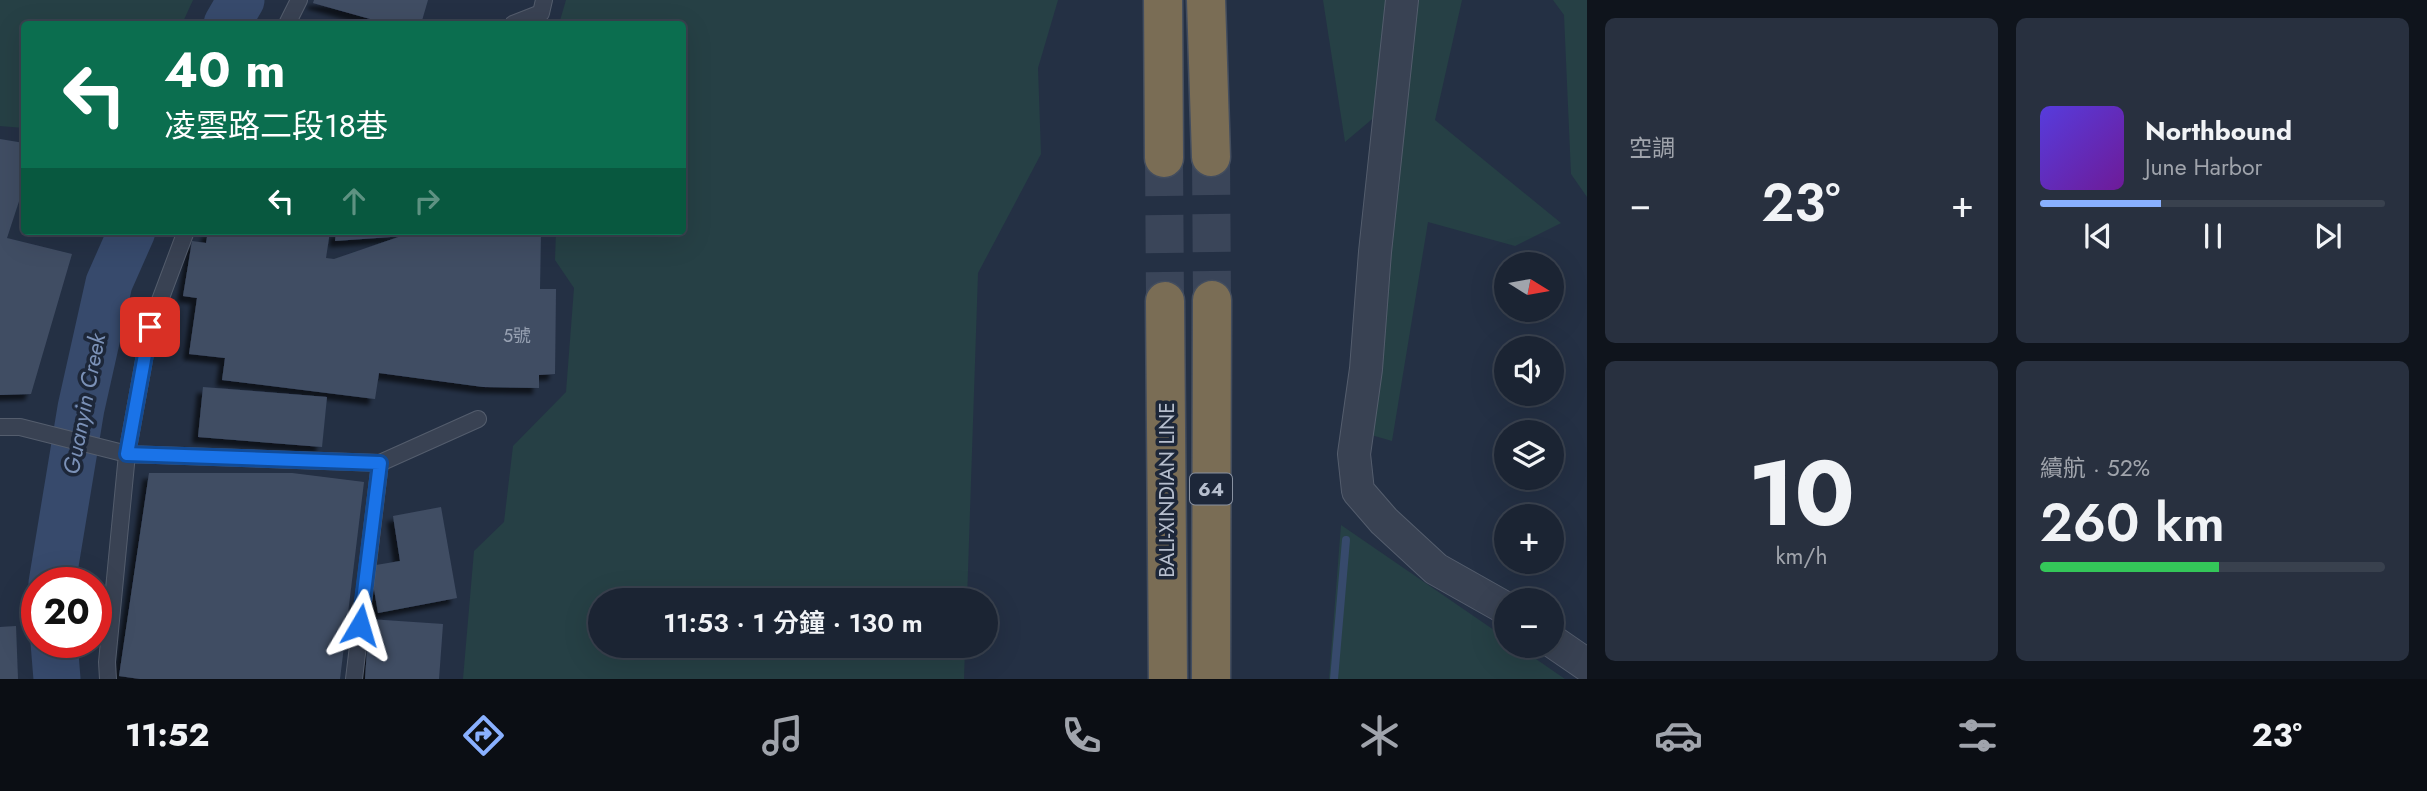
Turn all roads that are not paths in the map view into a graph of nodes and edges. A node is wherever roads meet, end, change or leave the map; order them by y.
1 (299, 0) edge
2 (544, 0) edge
3 (1163, 0) edge
4 (1206, 0) edge
5 (1402, 0) edge
6 (288, 21) edge
7 (521, 21) edge
8 (1211, 157) tunnel mouth
9 (1164, 159) tunnel mouth
10 (184, 235) edge
11 (1212, 300) tunnel mouth
12 (1165, 301) tunnel mouth
13 (478, 419) dead end
14 (0, 427) edge
15 (127, 454) junction
16 (380, 463) junction
17 (1494, 602) edge
18 (1564, 649) edge
19 (1587, 665) edge
20 (108, 679) edge
21 (354, 679) edge
22 (1168, 679) edge
23 (1211, 679) edge

1 - 6 lane
2 - 7 lane
3 - 9 highway
4 - 8 highway
5 - 17 street
10 - 15 lane
11 - 23 highway, 64
12 - 22 highway, BALI-XINDIAN LINE / 64
13 - 16 lane
14 - 15 lane
15 - 16 lane
15 - 20 lane
16 - 21 lane
18 - 19 street

